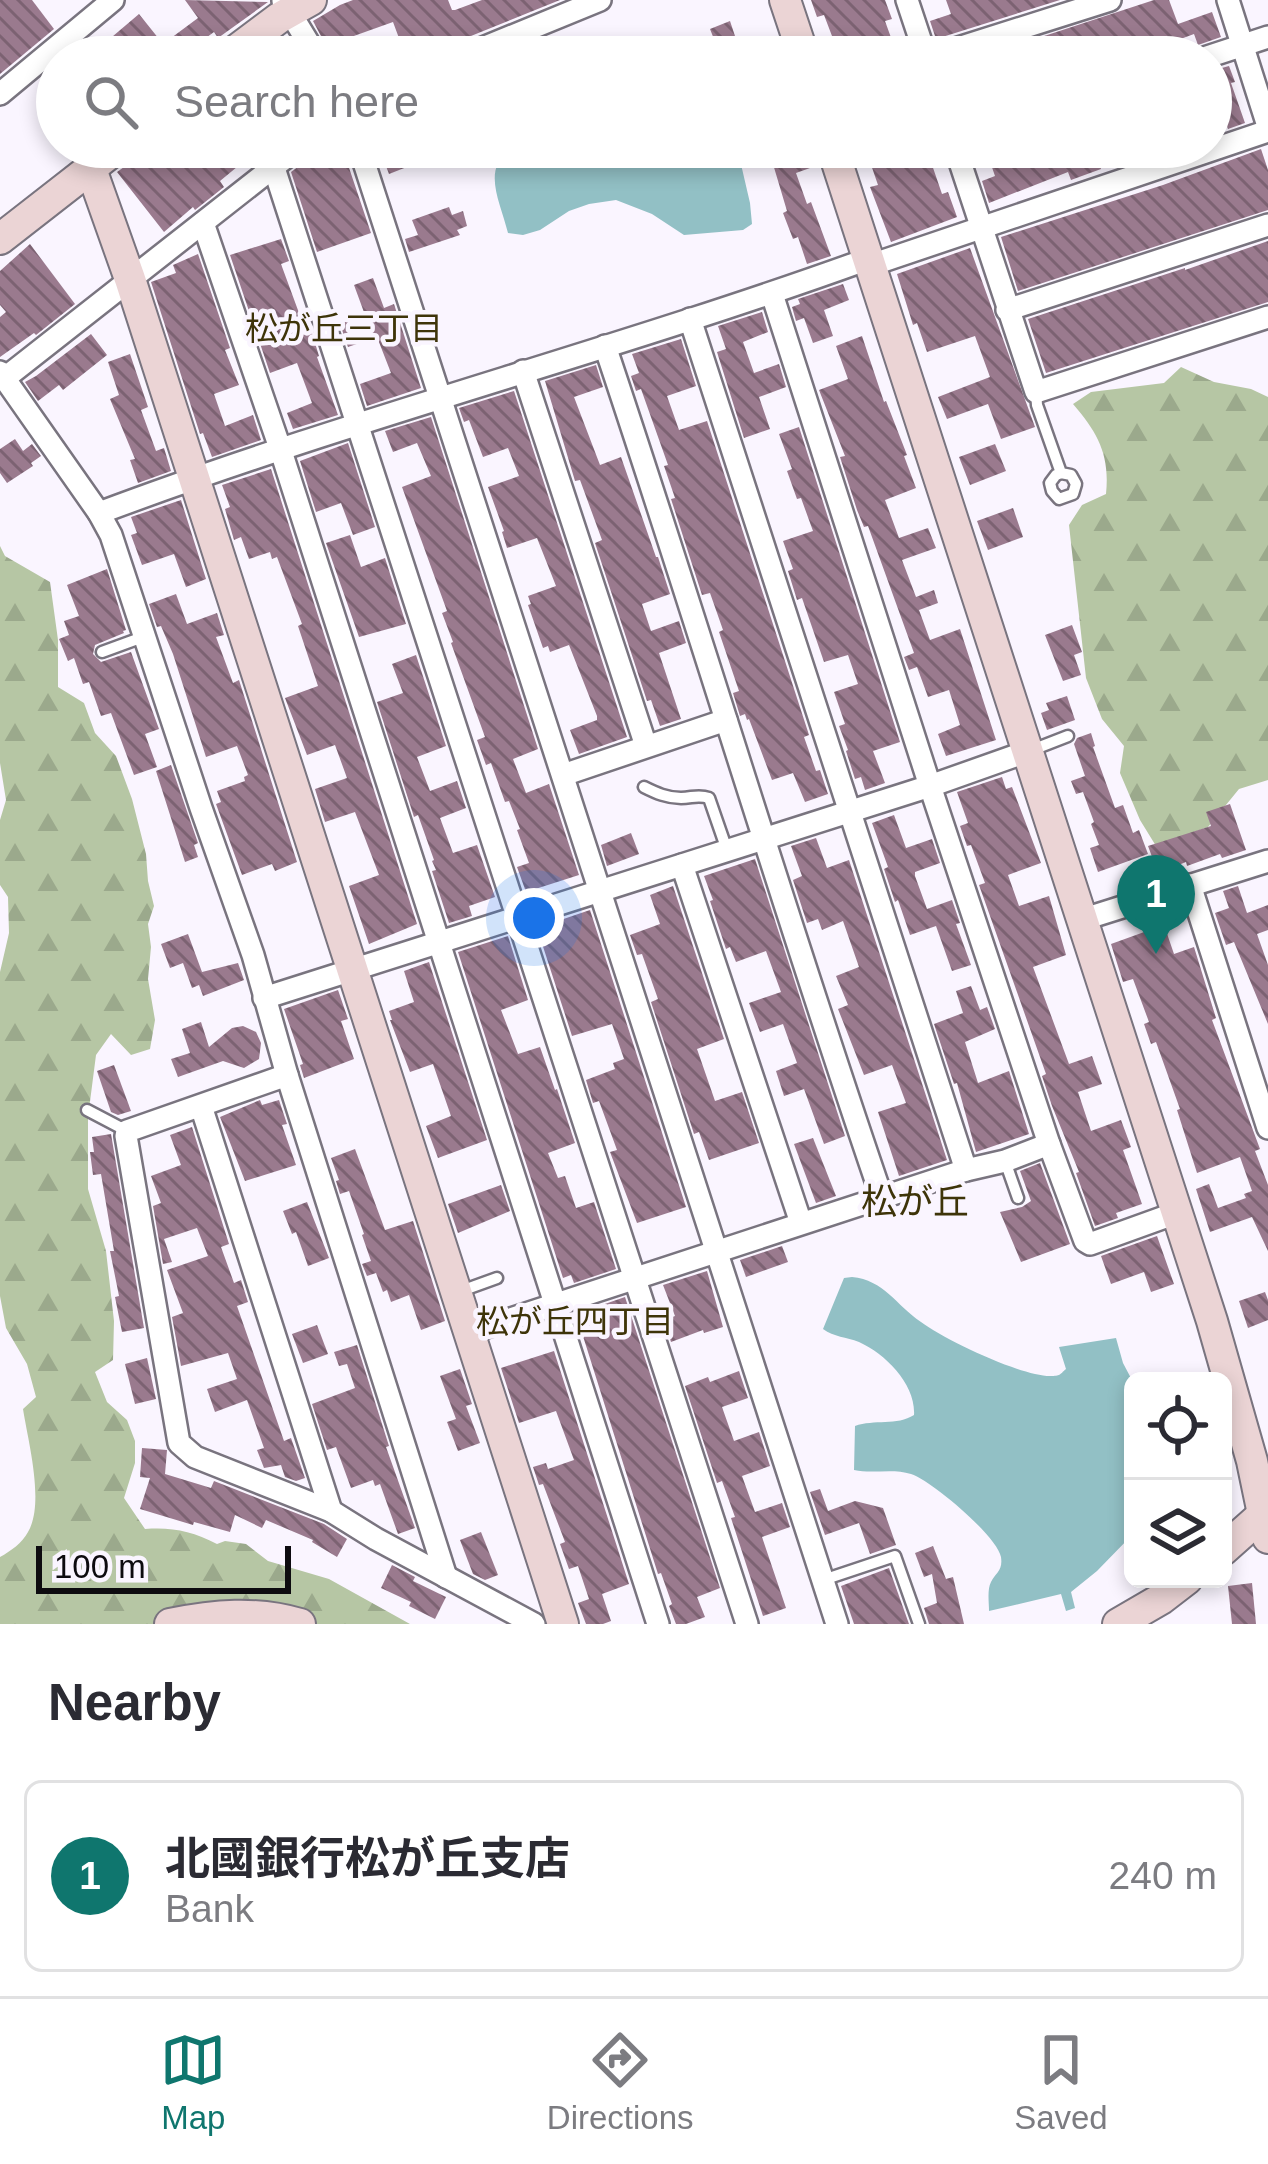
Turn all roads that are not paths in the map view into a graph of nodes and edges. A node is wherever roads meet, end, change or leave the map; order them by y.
1 (113, 0) edge
2 (600, 0) edge
3 (785, 0) edge
4 (907, 0) edge
5 (1110, 0) edge
6 (1228, 0) edge
7 (294, 4) edge
8 (70, 36) edge
9 (254, 36) edge
10 (308, 36) edge
11 (512, 36) edge
12 (797, 36) edge
13 (920, 36) edge
14 (994, 36) edge
15 (1268, 37) edge
16 (1241, 46) junction
17 (1232, 49) edge
18 (36, 64) edge
19 (0, 94) edge
20 (1268, 129) edge
21 (1232, 141) edge
22 (274, 168) joint
23 (366, 168) edge
24 (839, 168) edge
25 (962, 168) edge
26 (1153, 168) edge
27 (91, 169) joint
28 (203, 223) junction
29 (1268, 225) edge
30 (980, 227) junction
31 (0, 239) edge
32 (870, 262) junction
33 (130, 279) junction
34 (772, 294) junction
35 (1007, 310) junction
36 (1268, 317) edge
37 (690, 319) junction
38 (605, 346) junction
39 (523, 371) junction
40 (2, 375) edge
41 (1036, 392) junction
42 (439, 398) junction
43 (358, 424) junction
44 (280, 448) junction
45 (1061, 473) dead end
46 (193, 478) junction
47 (99, 513) junction
48 (143, 637) junction
49 (102, 652) dead end
50 (726, 720) junction
51 (1068, 736) dead end
52 (646, 746) junction
53 (1026, 752) junction
54 (562, 775) junction
55 (930, 786) junction
56 (644, 787) dead end
57 (848, 812) junction
58 (765, 838) junction
59 (727, 850) junction
60 (1268, 861) edge
61 (682, 865) junction
62 (1190, 885) junction
63 (600, 889) junction
64 (518, 916) junction
65 (1081, 920) junction
66 (438, 942) junction
67 (352, 971) junction
68 (264, 998) junction
69 (287, 1075) junction
70 (202, 1106) junction
71 (87, 1110) dead end
72 (1268, 1128) edge
73 (127, 1132) junction
74 (1049, 1144) junction
75 (1005, 1161) junction
76 (966, 1170) junction
77 (882, 1198) junction
78 (1018, 1198) dead end
79 (1176, 1213) junction
80 (801, 1223) junction
81 (716, 1250) junction
82 (497, 1278) dead end
83 (636, 1278) junction
84 (455, 1293) junction
85 (554, 1305) junction
86 (468, 1333) junction
87 (331, 1511) junction
88 (1267, 1520) edge
89 (1232, 1544) edge
90 (446, 1577) junction
91 (823, 1580) junction
92 (1165, 1611) edge
93 (837, 1623) edge
94 (170, 1624) edge
95 (300, 1624) edge
96 (534, 1624) edge
97 (563, 1624) edge
98 (658, 1624) edge
99 (747, 1624) edge
100 (826, 1624) edge
101 (919, 1624) edge
102 (1118, 1624) edge

1 - 8 street
2 - 11 street
3 - 12 street
4 - 13 street
5 - 14 street
6 - 16 street
7 - 9 street
7 - 10 street
15 - 16 street
16 - 17 street
16 - 20 street
18 - 19 street
20 - 21 street
22 - 28 street
22 - 43 street
23 - 42 street
24 - 32 street
25 - 30 street
26 - 30 street
27 - 31 street
27 - 33 street
28 - 33 street
28 - 44 street
29 - 35 street
30 - 32 street
30 - 35 street
32 - 34 street
32 - 53 street
33 - 40 street
33 - 46 street
34 - 37 street
34 - 55 street
35 - 41 street
36 - 41 street
37 - 38 street
37 - 57 street
38 - 39 street
38 - 50 street
39 - 42 street
39 - 52 street
40 - 47 street
41 - 45 lane
42 - 43 street
42 - 54 street
43 - 44 street
43 - 64 street
44 - 46 street
44 - 66 street
46 - 47 street
46 - 67 street
47 - 48 street
48 - 49 lane
48 - 68 street
50 - 52 street
50 - 58 street
51 - 53 lane
52 - 54 street
53 - 55 street
53 - 65 street
54 - 63 street
55 - 57 street
55 - 74 street
56 - 59 lane
57 - 58 street
57 - 76 street
58 - 59 street
58 - 77 street
59 - 61 street
60 - 62 street
61 - 63 street
61 - 80 street
62 - 65 street
62 - 72 street
63 - 64 street
63 - 81 street
64 - 66 street
64 - 83 street
65 - 79 street
66 - 67 street
66 - 85 street
67 - 68 street
67 - 84 street
68 - 69 street
69 - 70 street
69 - 90 street
70 - 73 street
70 - 87 street
71 - 73 lane
73 - 87 street
74 - 75 street
74 - 79 street
75 - 76 street
75 - 78 lane
76 - 77 street
77 - 80 street
79 - 88 street
80 - 81 street
81 - 83 street
81 - 91 street
82 - 84 lane
83 - 85 street
83 - 99 street
84 - 86 street
85 - 86 street
85 - 98 street
86 - 97 street
87 - 90 street
88 - 89 street
90 - 96 street
91 - 93 street
91 - 101 lane
92 - 102 street
93 - 100 street
94 - 95 street

